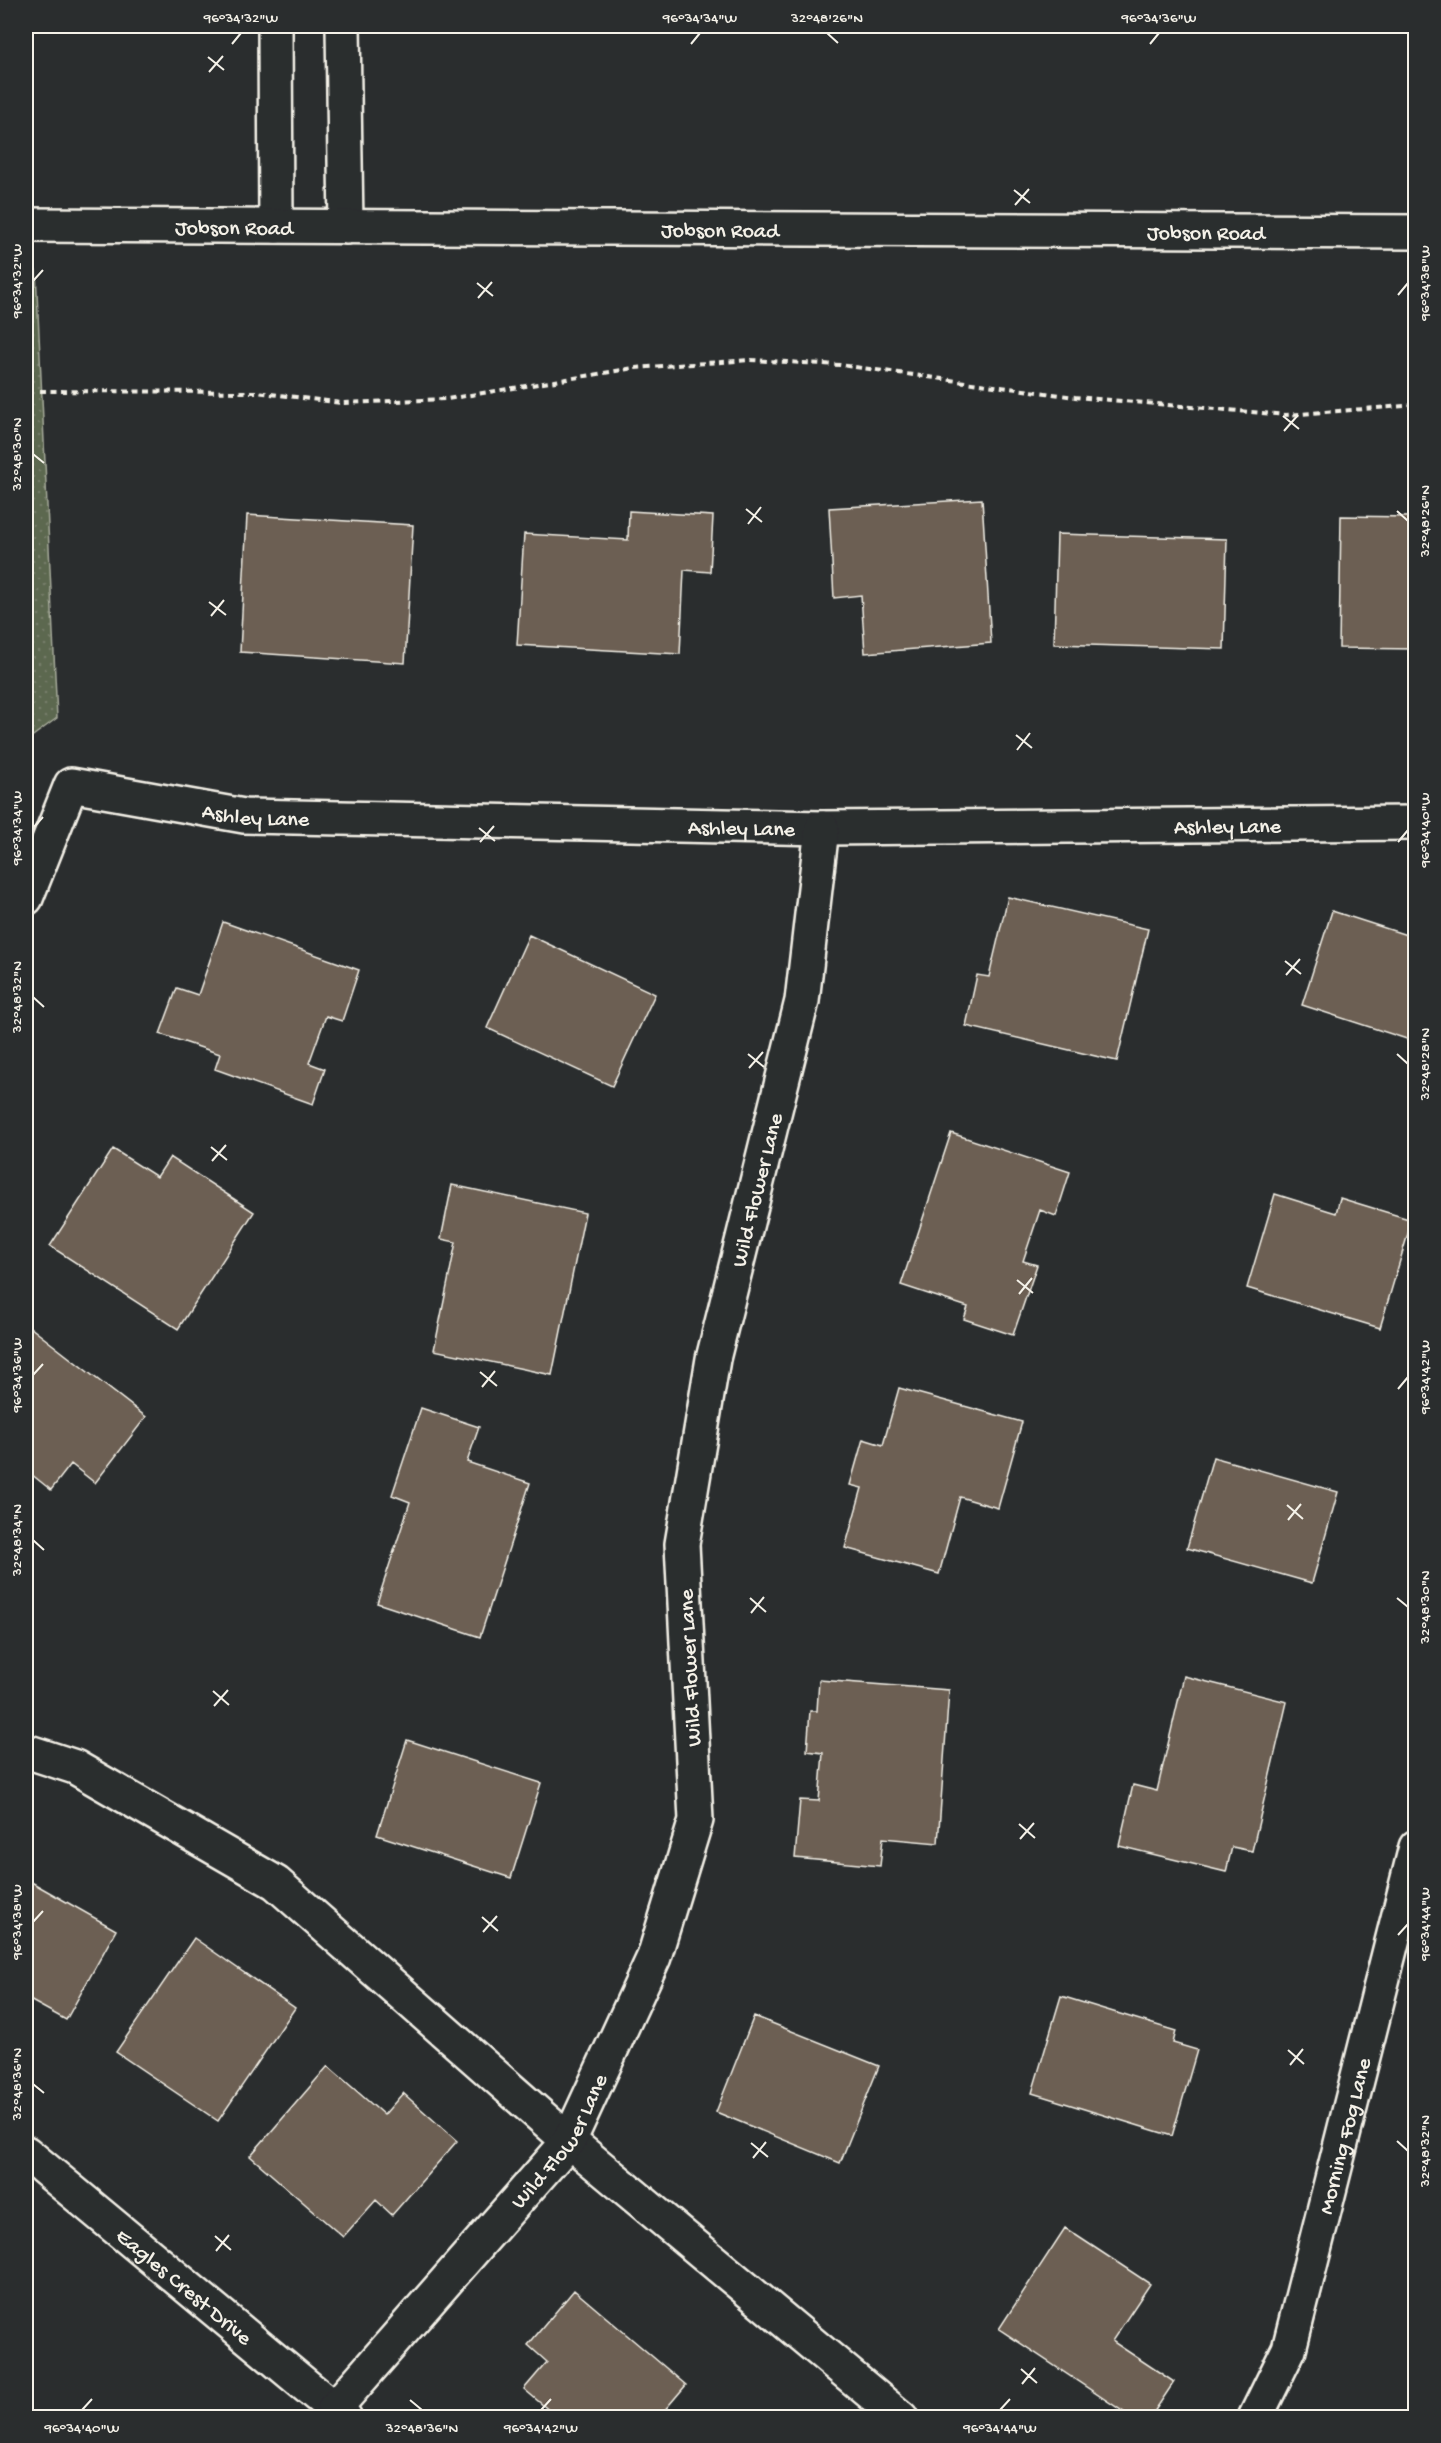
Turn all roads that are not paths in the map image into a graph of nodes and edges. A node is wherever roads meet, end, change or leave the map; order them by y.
1 (274, 26) edge
2 (343, 26) edge
3 (26, 225) edge
4 (276, 226) junction
5 (346, 227) junction
6 (1416, 232) edge
7 (1416, 823) edge
8 (822, 828) junction
9 (26, 898) edge
10 (26, 1751) edge
11 (1416, 1847) edge
12 (568, 2141) junction
13 (26, 2153) edge
14 (340, 2413) edge
15 (901, 2418) edge
16 (1255, 2418) edge

1 - 4 street
2 - 5 street
3 - 4 street, Jobson Road
4 - 5 street, Jobson Road
5 - 6 street, Jobson Road
7 - 8 street, Ashley Lane
8 - 9 street, Ashley Lane
8 - 12 street, Wild Flower Lane
10 - 12 street
11 - 16 street, Morning Fog Lane
12 - 14 street, Wild Flower Lane
12 - 15 street
13 - 14 street, Eagles Crest Drive

